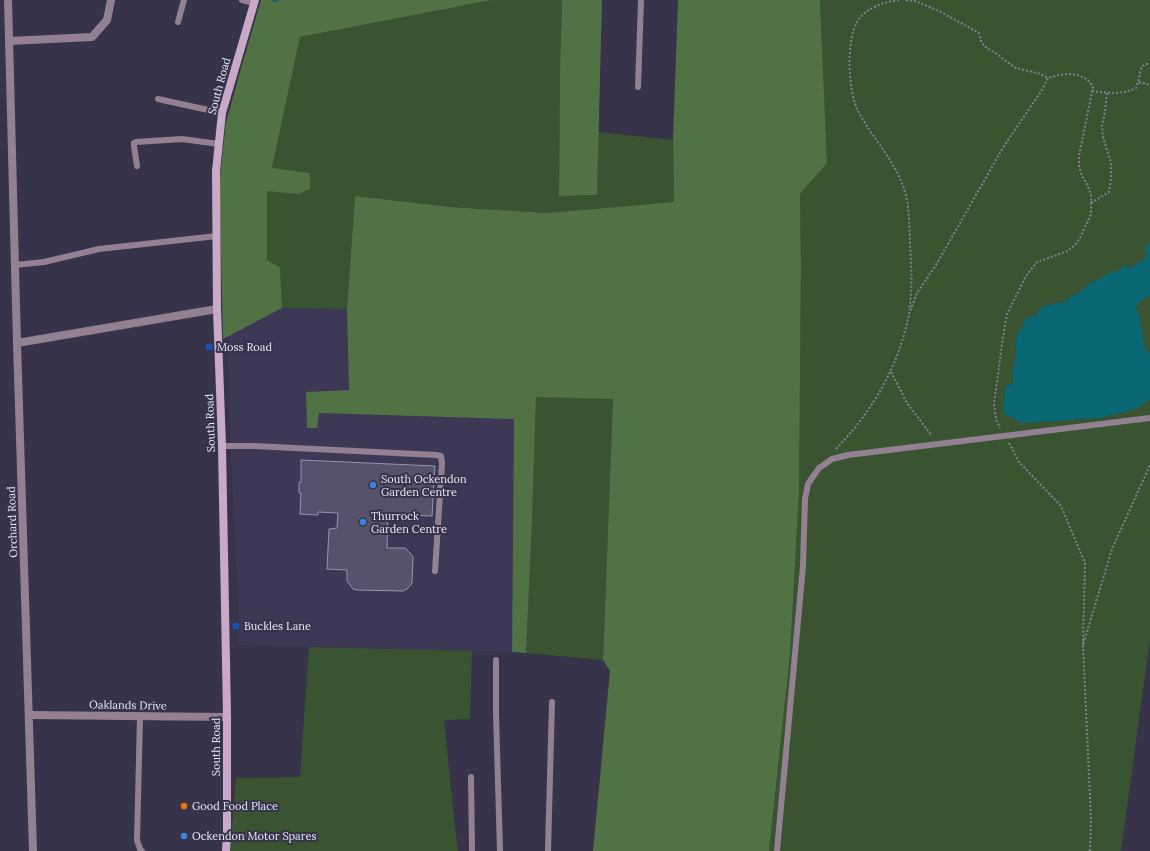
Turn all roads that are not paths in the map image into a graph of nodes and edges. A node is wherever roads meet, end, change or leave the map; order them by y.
1 (8, 0) edge
2 (111, 0) edge
3 (184, 0) edge
4 (242, 0) edge
5 (641, 0) edge
6 (254, 2) edge
7 (178, 22) dead end
8 (9, 41) junction
9 (638, 87) dead end
10 (158, 99) dead end
11 (222, 113) junction
12 (219, 144) junction
13 (137, 166) dead end
14 (217, 236) junction
15 (15, 265) junction
16 (218, 309) junction
17 (17, 343) junction
18 (1150, 418) edge
19 (222, 446) junction
20 (434, 571) dead end
21 (496, 660) dead end
22 (552, 702) dead end
23 (29, 715) junction
24 (140, 717) junction
25 (227, 717) junction
26 (471, 777) dead end
27 (33, 851) edge
28 (142, 851) edge
29 (226, 851) edge
30 (472, 851) edge
31 (500, 851) edge
32 (548, 851) edge
33 (777, 851) edge

1 - 8 street, Orchard Road
2 - 8 street
3 - 7 lane
4 - 6 lane
5 - 9 lane
6 - 11 main road, South Road
8 - 15 street, Orchard Road
10 - 11 lane
11 - 12 main road, South Road
12 - 13 lane
12 - 14 main road, South Road
14 - 15 lane
14 - 16 main road, South Road
15 - 17 street, Orchard Road
16 - 17 street
16 - 19 main road, South Road
17 - 23 street, Orchard Road
18 - 33 lane
19 - 20 lane
19 - 25 main road, South Road
21 - 31 lane
22 - 32 lane
23 - 24 street, Oaklands Drive
23 - 27 street, Orchard Road
24 - 25 street, Oaklands Drive
24 - 28 lane
25 - 29 main road, South Road
26 - 30 lane

